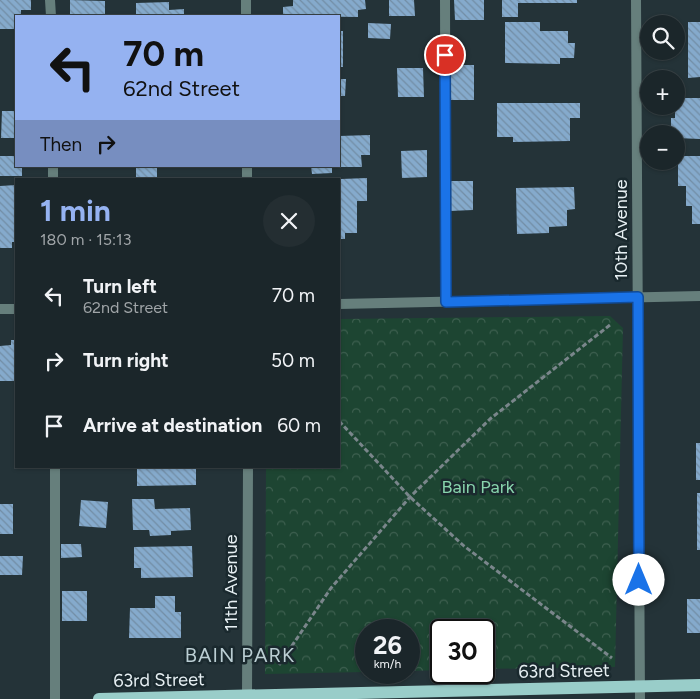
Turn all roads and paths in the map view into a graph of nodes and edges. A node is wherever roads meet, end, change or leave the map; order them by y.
1 (50, 0) edge
2 (246, 0) edge
3 (445, 0) edge
4 (636, 0) edge
5 (51, 15) edge
6 (246, 15) edge
7 (700, 296) edge
8 (638, 297) junction
9 (446, 302) junction
10 (340, 304) edge
11 (15, 308) edge
12 (0, 309) edge
13 (610, 325) dead end
14 (340, 422) edge
15 (55, 468) edge
16 (248, 468) edge
17 (410, 497) junction
18 (612, 658) dead end
19 (279, 665) dead end
20 (700, 685) edge
21 (640, 693) edge
22 (444, 695) edge
23 (247, 697) edge
24 (55, 699) edge
25 (99, 699) edge

1 - 5 street
2 - 6 street
3 - 9 street
4 - 8 street, 10th Avenue
7 - 8 street
8 - 9 street
8 - 21 street, 10th Avenue
9 - 10 street
11 - 12 street
13 - 17 path
14 - 17 path
15 - 24 street
16 - 23 street, 11th Avenue
17 - 18 path
17 - 19 path
20 - 21 main road, 63rd Street
21 - 22 main road, 63rd Street
22 - 23 main road, 63rd Street
23 - 25 main road, 63rd Street

